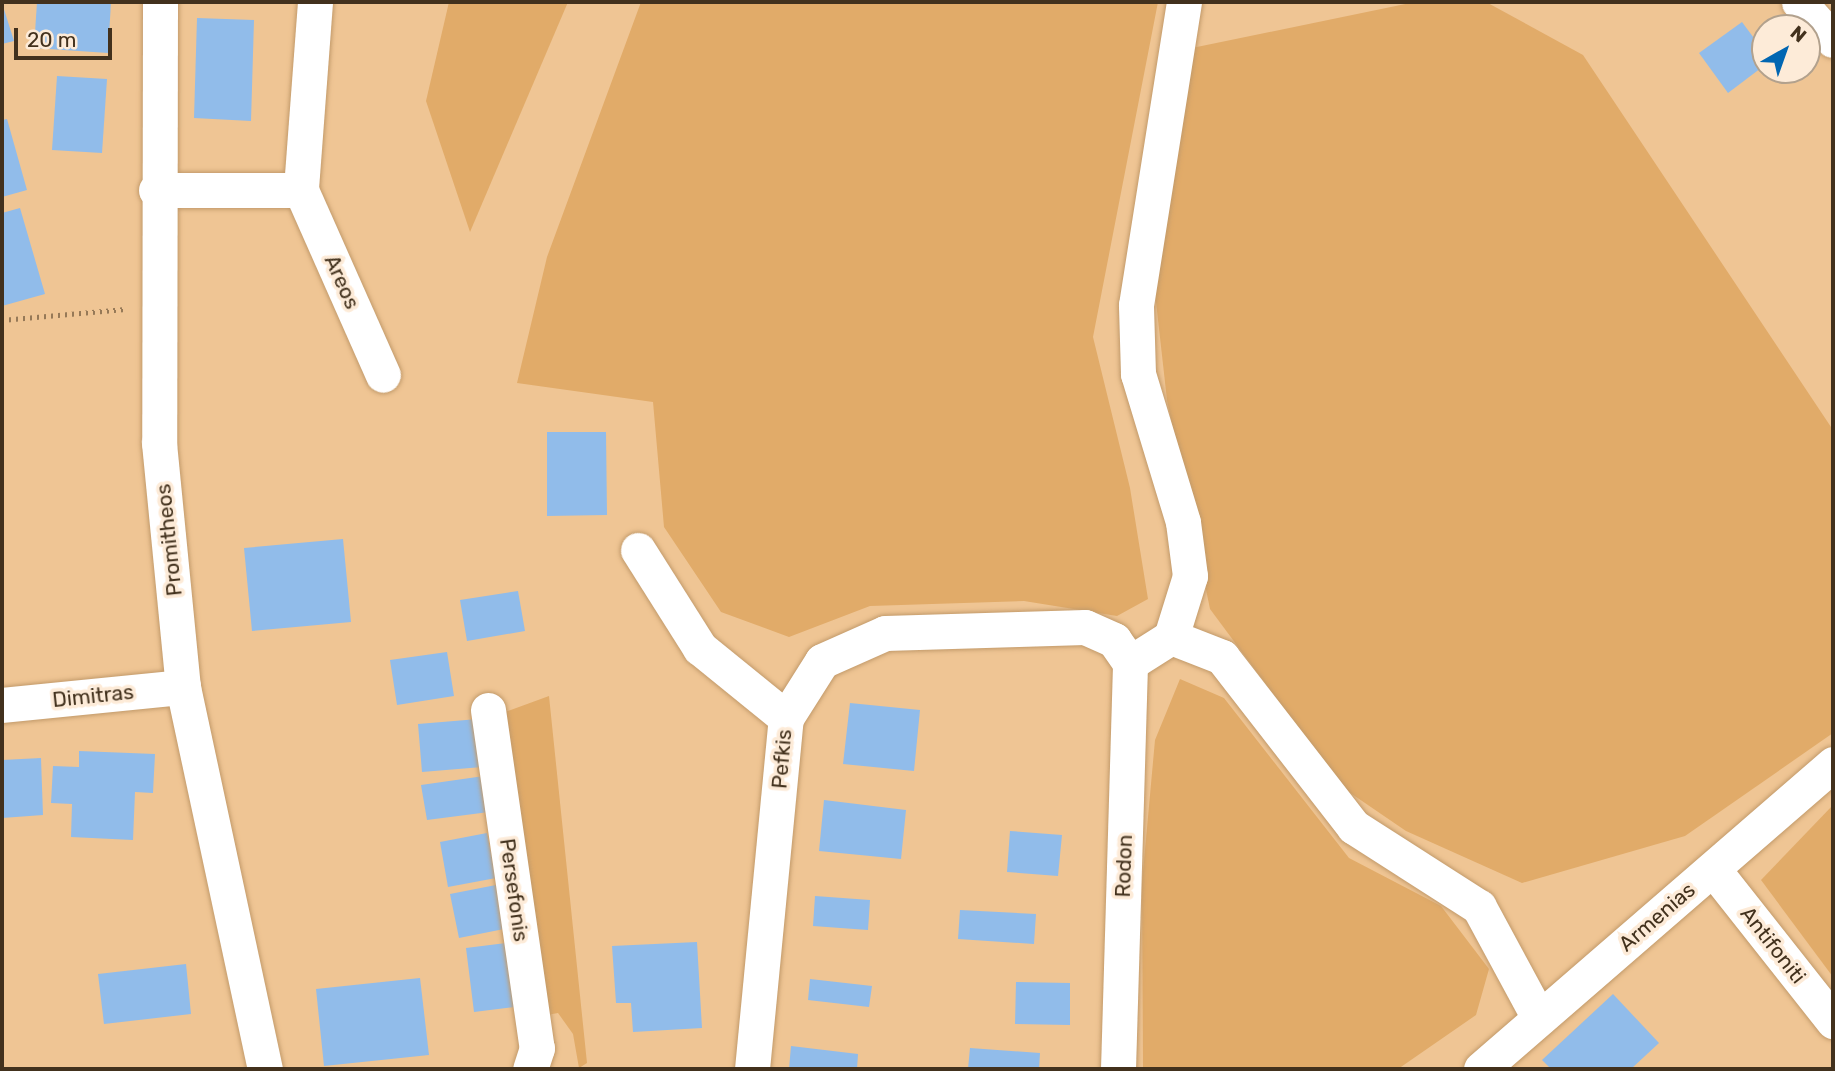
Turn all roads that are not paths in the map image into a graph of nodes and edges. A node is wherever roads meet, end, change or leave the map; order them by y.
1 (160, 2) edge
2 (316, 2) edge
3 (1184, 2) edge
4 (1799, 2) edge
5 (1833, 40) edge
6 (156, 190) junction
7 (301, 190) junction
8 (383, 374) dead end
9 (638, 550) dead end
10 (1171, 637) junction
11 (1130, 663) junction
12 (183, 687) junction
13 (2, 705) edge
14 (488, 710) dead end
15 (786, 718) junction
16 (1833, 764) edge
17 (1713, 869) junction
18 (1539, 1018) junction
19 (1833, 1021) edge
20 (265, 1069) edge
21 (530, 1069) edge
22 (752, 1069) edge
23 (1118, 1069) edge
24 (1480, 1069) edge

1 - 6 street, Promitheos
2 - 7 street, Areos
3 - 10 street
4 - 5 street
6 - 7 street
6 - 12 street, Promitheos
7 - 8 street, Areos
9 - 15 street
10 - 11 street
10 - 18 street
11 - 15 street, Pefkis
11 - 23 street, Rodon
12 - 13 street, Dimitras
12 - 20 street, Promitheos
14 - 21 street, Persefonis
15 - 22 street, Pefkis
16 - 17 street, Armenias
17 - 18 street, Armenias
17 - 19 street, Antifoniti
18 - 24 street, Armenias

